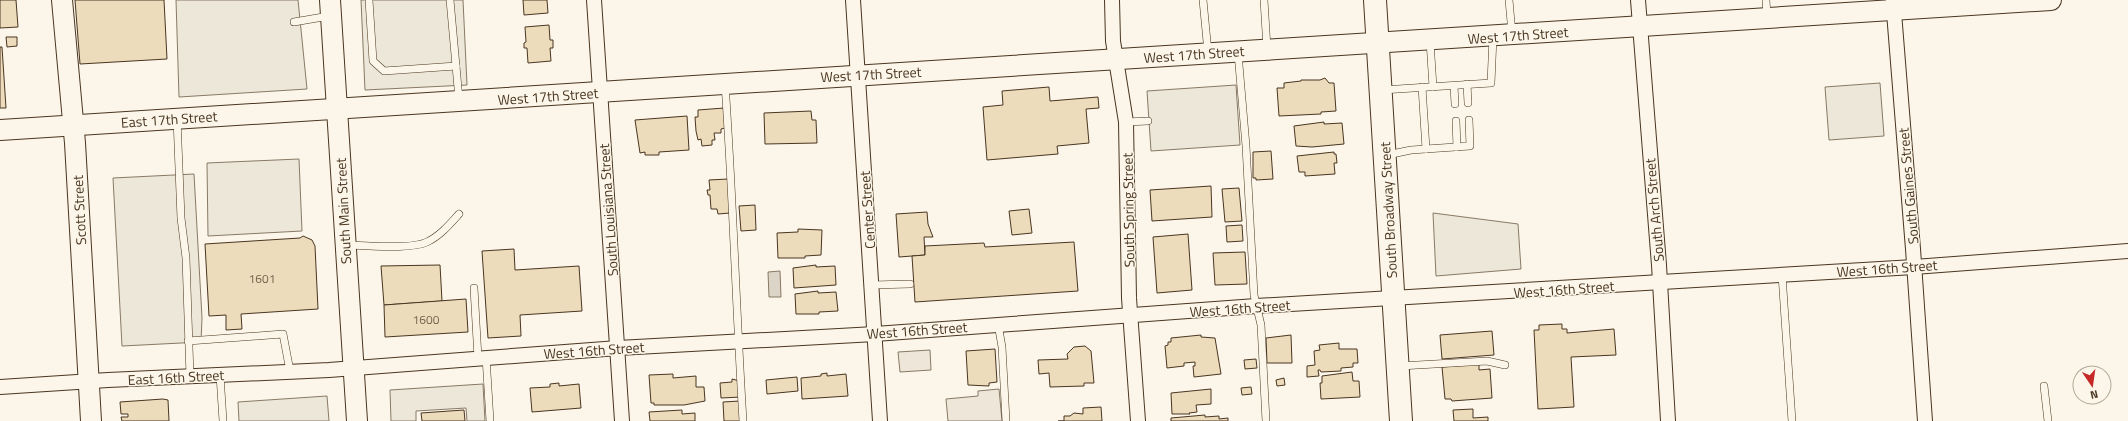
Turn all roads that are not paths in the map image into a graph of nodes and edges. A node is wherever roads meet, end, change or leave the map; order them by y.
1 (62, 0) edge
2 (369, 0) edge
3 (450, 0) edge
4 (594, 0) edge
5 (853, 0) edge
6 (1112, 0) edge
7 (1203, 0) edge
8 (1264, 0) edge
9 (1375, 0) edge
10 (1509, 0) edge
11 (1638, 0) edge
12 (2051, 0) edge
13 (2018, 1) edge
14 (1893, 5) edge
15 (330, 8) edge
16 (1766, 9) edge
17 (294, 22) dead end
18 (1639, 26) junction
19 (1513, 35) junction
20 (1493, 36) junction
21 (1430, 41) junction
22 (1377, 44) junction
23 (1267, 50) junction
24 (1238, 51) junction
25 (1208, 52) junction
26 (1116, 59) junction
27 (456, 66) junction
28 (858, 75) junction
29 (725, 82) junction
30 (1467, 84) junction
31 (1454, 86) junction
32 (1422, 87) junction
33 (1433, 87) junction
34 (1381, 90) junction
35 (600, 92) junction
36 (459, 101) junction
37 (1468, 103) dead end
38 (1455, 104) dead end
39 (337, 108) junction
40 (177, 118) junction
41 (1469, 120) dead end
42 (1148, 121) dead end
43 (1456, 121) dead end
44 (1126, 122) junction
45 (74, 126) junction
46 (0, 130) edge
47 (1457, 147) junction
48 (1426, 149) junction
49 (1385, 155) junction
50 (459, 214) dead end
51 (345, 244) junction
52 (2128, 251) edge
53 (1914, 267) junction
54 (1782, 275) junction
55 (1659, 282) junction
56 (910, 284) dead end
57 (872, 285) junction
58 (474, 288) dead end
59 (1394, 299) junction
60 (1256, 306) junction
61 (1130, 316) junction
62 (998, 324) junction
63 (875, 334) junction
64 (188, 341) junction
65 (738, 341) junction
66 (618, 348) junction
67 (482, 358) junction
68 (1505, 365) dead end
69 (1398, 366) junction
70 (353, 367) junction
71 (290, 371) junction
72 (220, 375) junction
73 (190, 376) junction
74 (89, 382) junction
75 (2044, 386) dead end
76 (0, 388) edge
77 (91, 421) edge
78 (223, 421) edge
79 (357, 421) edge
80 (490, 421) edge
81 (622, 421) edge
82 (743, 421) edge
83 (880, 421) edge
84 (1006, 421) edge
85 (1138, 421) edge
86 (1266, 421) edge
87 (1401, 421) edge
88 (1668, 421) edge
89 (1792, 421) edge
90 (1925, 421) edge
91 (2048, 421) edge

1 - 45 main road, Scott Street
2 - 27 lane
3 - 27 lane
4 - 35 street, South Louisiana Street
5 - 28 street, Center Street
6 - 26 street, South Spring Street
7 - 25 lane
8 - 23 lane
9 - 22 main road, South Broadway Street
10 - 19 lane
11 - 18 street, South Arch Street
12 - 13 main road, West 17th Street
13 - 14 main road, West 17th Street
14 - 16 main road, West 17th Street
14 - 53 street, South Gaines Street
15 - 17 lane
15 - 39 main road, South Main Street
16 - 18 main road, West 17th Street
18 - 19 main road, West 17th Street
18 - 55 street, South Arch Street
19 - 20 main road, West 17th Street
20 - 21 main road, West 17th Street
20 - 30 lane
21 - 22 main road, West 17th Street
21 - 33 lane
22 - 23 main road, West 17th Street
22 - 34 main road, South Broadway Street
23 - 24 main road, West 17th Street
24 - 25 main road, West 17th Street
24 - 60 lane
25 - 26 main road, West 17th Street
26 - 28 main road, West 17th Street
26 - 44 street, South Spring Street
27 - 36 lane
28 - 29 main road, West 17th Street
28 - 57 street, Center Street
29 - 35 main road, West 17th Street
29 - 65 lane
30 - 31 lane
30 - 37 lane
31 - 33 lane
31 - 38 lane
32 - 33 lane
32 - 34 lane
32 - 48 lane
34 - 49 main road, South Broadway Street
35 - 36 main road, West 17th Street
35 - 66 street, South Louisiana Street
36 - 39 main road, West 17th Street
39 - 40 main road, East 17th Street
39 - 51 main road, South Main Street
40 - 45 main road, East 17th Street
40 - 64 lane
41 - 47 lane
42 - 44 lane
43 - 47 lane
44 - 61 street, South Spring Street
45 - 46 main road, East 17th Street
45 - 74 main road, Scott Street
47 - 48 lane
48 - 49 lane
49 - 59 main road, South Broadway Street
50 - 51 lane
51 - 70 main road, South Main Street
52 - 53 street, West 16th Street
53 - 54 street, West 16th Street
53 - 90 street, South Gaines Street
54 - 55 street, West 16th Street
54 - 89 lane
55 - 59 street, West 16th Street
55 - 88 street, South Arch Street
56 - 57 lane
57 - 63 street, Center Street
58 - 67 lane
59 - 60 street, West 16th Street
59 - 69 main road, South Broadway Street
60 - 61 street, West 16th Street
60 - 86 lane
61 - 62 street, West 16th Street
61 - 85 street, South Spring Street
62 - 63 street, West 16th Street
62 - 84 lane
63 - 65 street, West 16th Street
63 - 83 street, Center Street
64 - 71 lane
64 - 73 lane
65 - 66 street, West 16th Street
65 - 82 lane
66 - 67 street, West 16th Street
66 - 81 street, South Louisiana Street
67 - 70 street, West 16th Street
67 - 80 lane
68 - 69 lane
69 - 87 main road, South Broadway Street
70 - 71 street, East 16th Street
70 - 79 main road, South Main Street
71 - 72 street, East 16th Street
72 - 73 street, East 16th Street
72 - 78 lane
73 - 74 street, East 16th Street
74 - 76 street, East 16th Street
74 - 77 main road, Scott Street
75 - 91 lane

